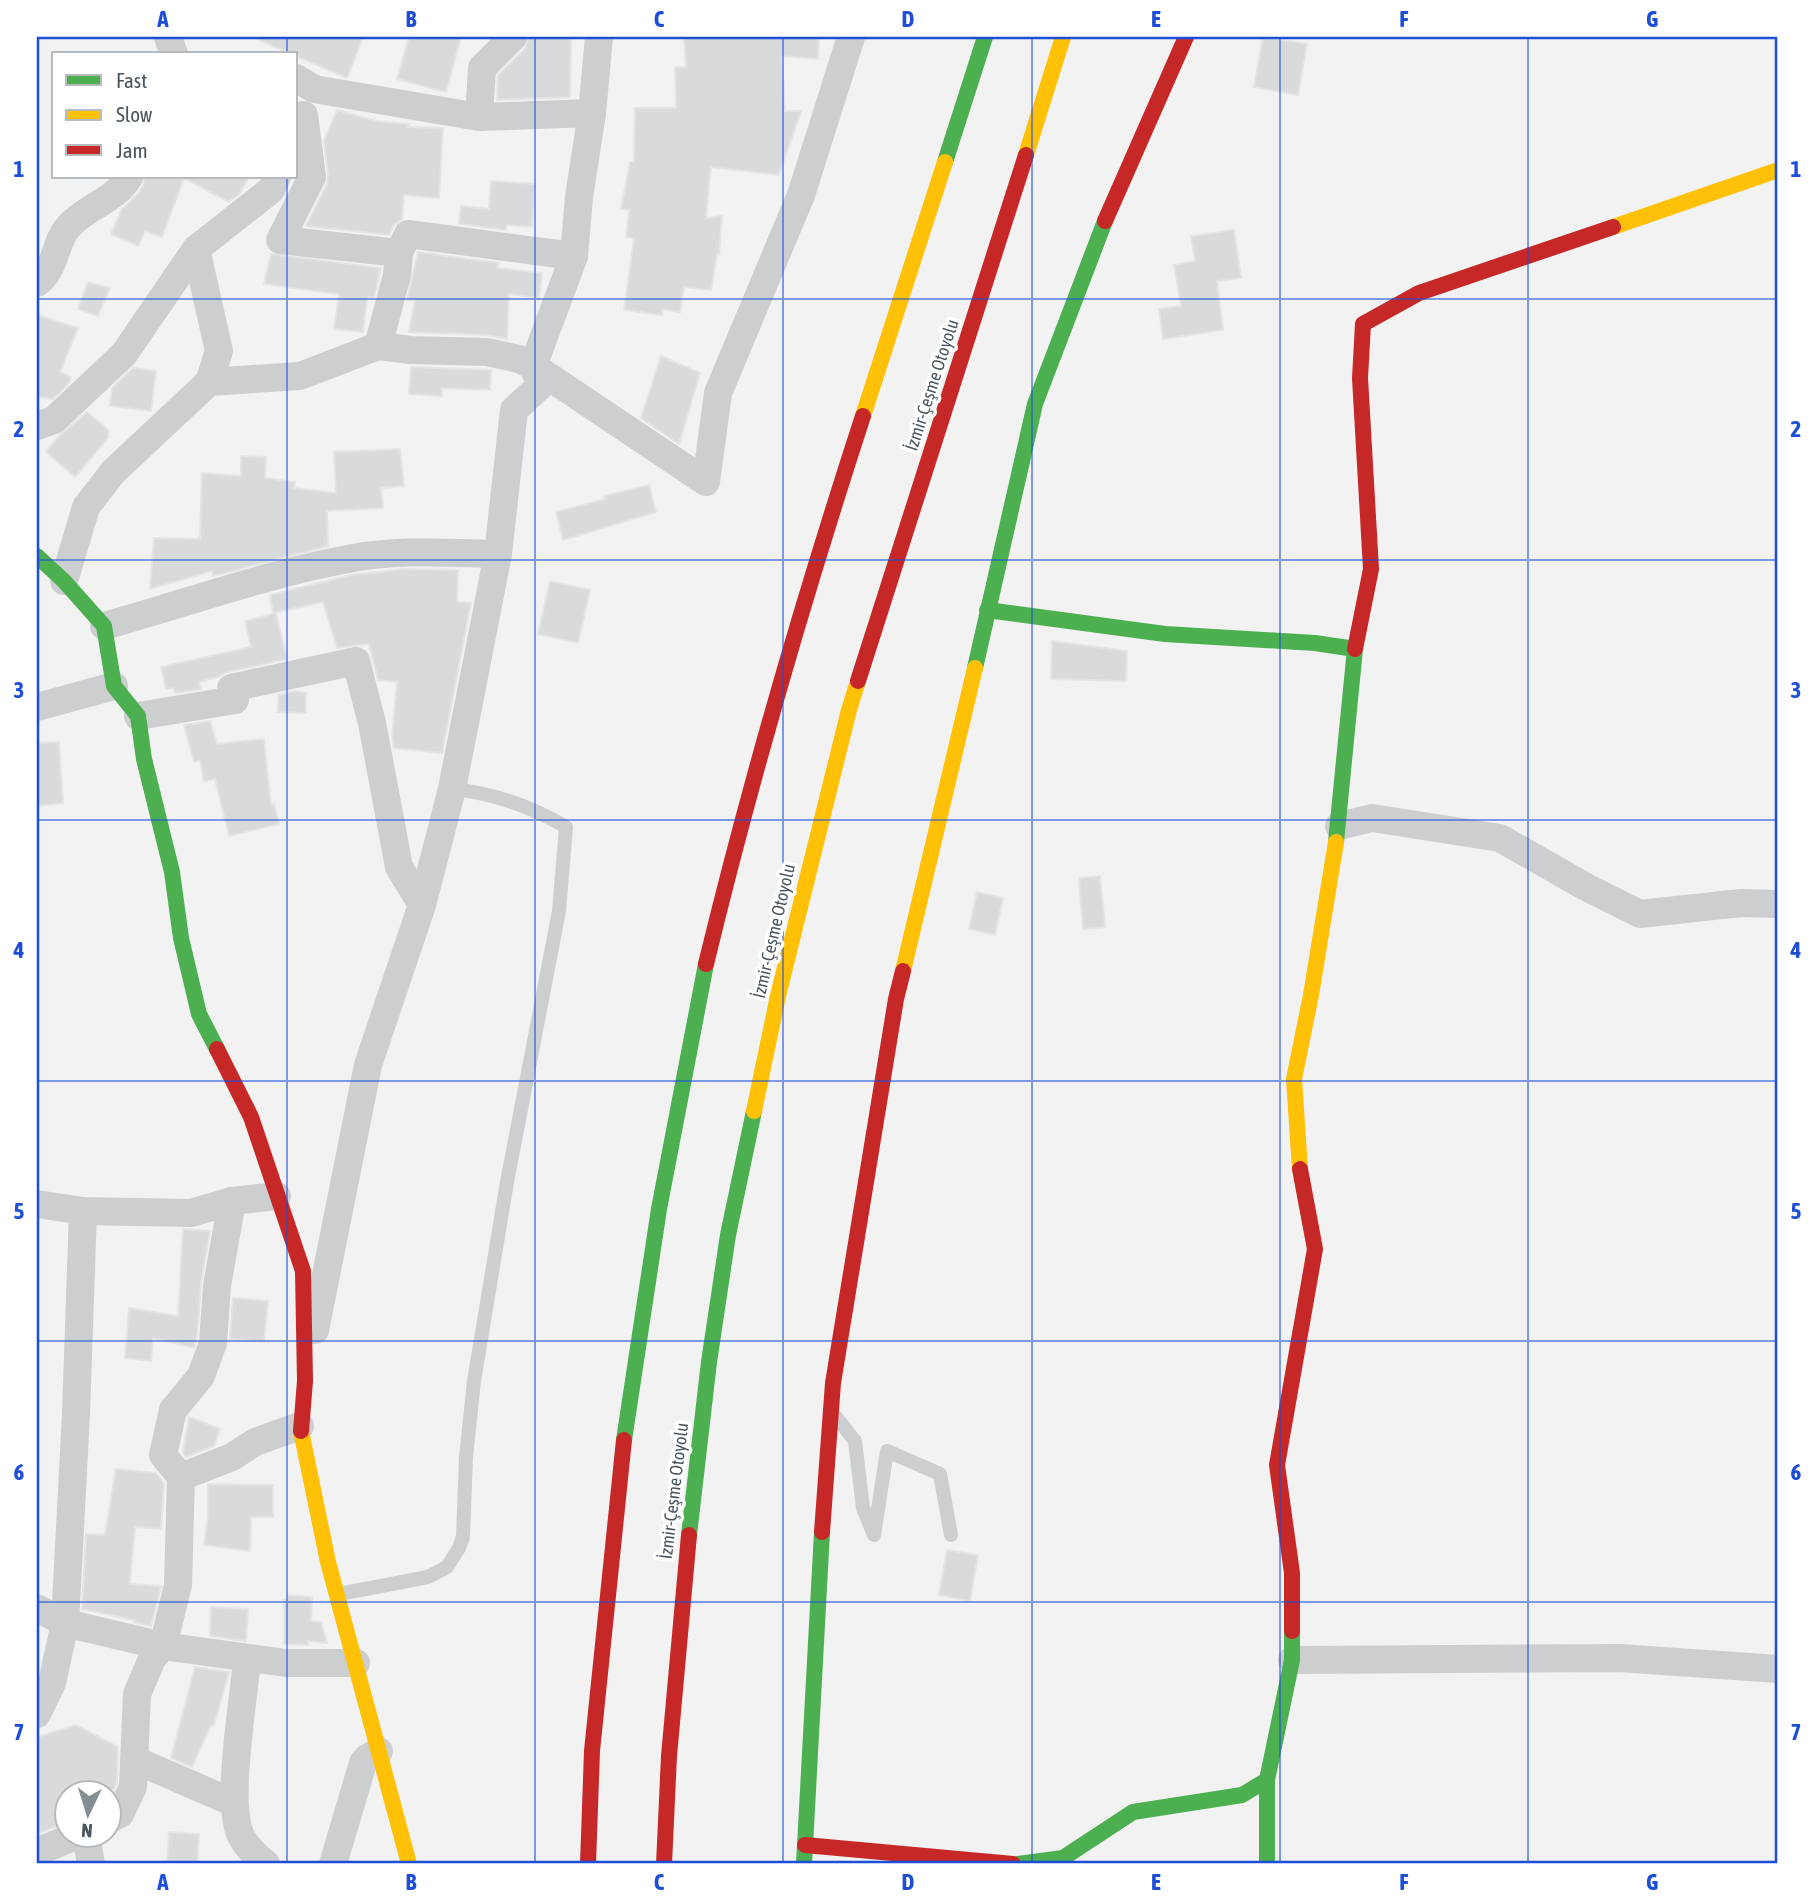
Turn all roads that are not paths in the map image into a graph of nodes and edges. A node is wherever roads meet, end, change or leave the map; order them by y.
1 (513, 37) edge
2 (599, 37) edge
3 (851, 37) edge
4 (985, 37) edge
5 (1063, 37) edge
6 (1186, 37) edge
7 (302, 104) edge
8 (592, 113) junction
9 (479, 117) junction
10 (1778, 170) edge
11 (128, 178) edge
12 (277, 178) edge
13 (235, 218) junction
14 (280, 240) junction
15 (195, 249) junction
16 (399, 253) junction
17 (575, 256) junction
18 (37, 283) edge
19 (378, 346) junction
20 (533, 366) junction
21 (209, 382) junction
22 (37, 426) edge
23 (498, 554) junction
24 (37, 556) edge
25 (64, 581) junction
26 (987, 610) junction
27 (104, 626) junction
28 (1355, 649) junction
29 (114, 686) junction
30 (37, 706) edge
31 (138, 716) junction
32 (1345, 776) junction
33 (452, 789) junction
34 (1373, 818) junction
35 (1339, 826) junction
36 (1778, 904) edge
37 (422, 905) junction
38 (277, 1196) junction
39 (232, 1201) junction
40 (37, 1204) edge
41 (83, 1211) junction
42 (305, 1381) junction
43 (831, 1411) junction
44 (300, 1426) junction
45 (181, 1477) junction
46 (951, 1535) dead end
47 (337, 1594) junction
48 (37, 1608) edge
49 (65, 1623) junction
50 (163, 1646) junction
51 (247, 1659) junction
52 (1292, 1660) junction
53 (356, 1663) junction
54 (1778, 1669) edge
55 (37, 1714) edge
56 (379, 1751) junction
57 (135, 1760) junction
58 (1267, 1780) junction
59 (234, 1803) junction
60 (122, 1810) edge
61 (805, 1845) junction
62 (266, 1864) edge
63 (333, 1864) edge
64 (409, 1864) edge
65 (589, 1864) edge
66 (664, 1864) edge
67 (804, 1864) edge
68 (1013, 1864) edge
69 (1018, 1864) edge
70 (1267, 1864) edge

1 - 9 street
2 - 8 street
3 - 20 street
4 - 65 main road
5 - 66 main road, İzmir-Çeşme Otoyolu
6 - 26 main road
7 - 9 street
7 - 14 street
8 - 9 street
8 - 17 street
10 - 28 main road
11 - 18 street
12 - 13 street
13 - 14 street
13 - 15 street
14 - 16 street
15 - 21 street
15 - 22 street
16 - 17 street
16 - 19 street
17 - 20 street
19 - 20 street
19 - 21 street
20 - 23 street
21 - 25 street
23 - 27 street
23 - 33 street
24 - 25 main road
25 - 27 main road
26 - 28 main road
26 - 43 main road
27 - 29 main road
28 - 32 main road
29 - 30 street
29 - 31 main road
31 - 37 street
31 - 38 main road
32 - 34 street
32 - 35 main road
33 - 37 street
33 - 47 lane
34 - 35 street
34 - 36 street
35 - 52 main road
37 - 42 street
38 - 39 street
38 - 42 main road
39 - 41 street
39 - 45 street
40 - 41 street
41 - 49 street
42 - 44 main road
43 - 46 lane
43 - 61 main road
44 - 45 street
44 - 47 main road
45 - 50 street
47 - 53 main road
48 - 49 street
49 - 50 street
49 - 55 street
50 - 51 street
50 - 57 street
51 - 53 street
51 - 59 street
52 - 54 street
52 - 58 main road
53 - 56 main road
56 - 63 street
56 - 64 main road
57 - 59 street
57 - 60 street
58 - 69 main road
58 - 70 main road
59 - 62 street
61 - 67 main road
61 - 68 main road

